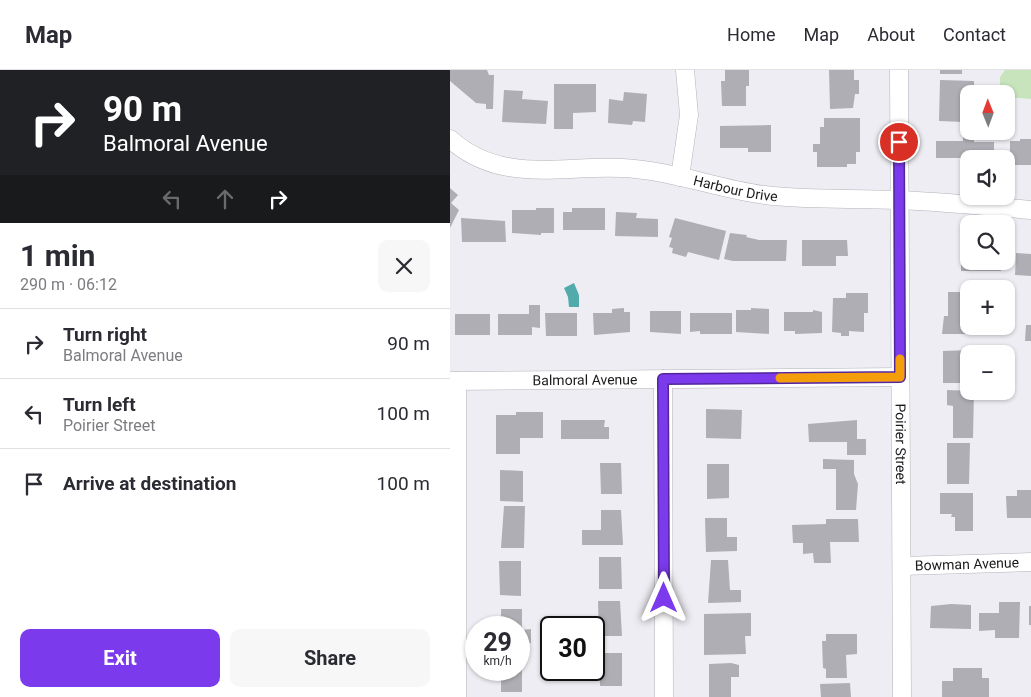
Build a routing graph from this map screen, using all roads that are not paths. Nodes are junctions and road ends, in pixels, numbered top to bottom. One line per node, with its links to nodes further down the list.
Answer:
1 (686, 70): 4 (street)
2 (899, 70): 5 (street, Poirier Street)
3 (450, 139): 4 (street, Harbour Drive)
4 (680, 177): 5 (street, Harbour Drive)
5 (898, 200): 6 (street, Harbour Drive); 7 (street, Poirier Street)
6 (1031, 210)
7 (900, 377): 8 (street, Balmoral Avenue); 11 (street, Poirier Street)
8 (663, 379): 9 (street, Balmoral Avenue); 13 (street)
9 (454, 381): 12 (street)
10 (1031, 562): 11 (street, Bowman Avenue)
11 (902, 566): 14 (street, Poirier Street)
12 (457, 697)
13 (664, 697)
14 (902, 697)

